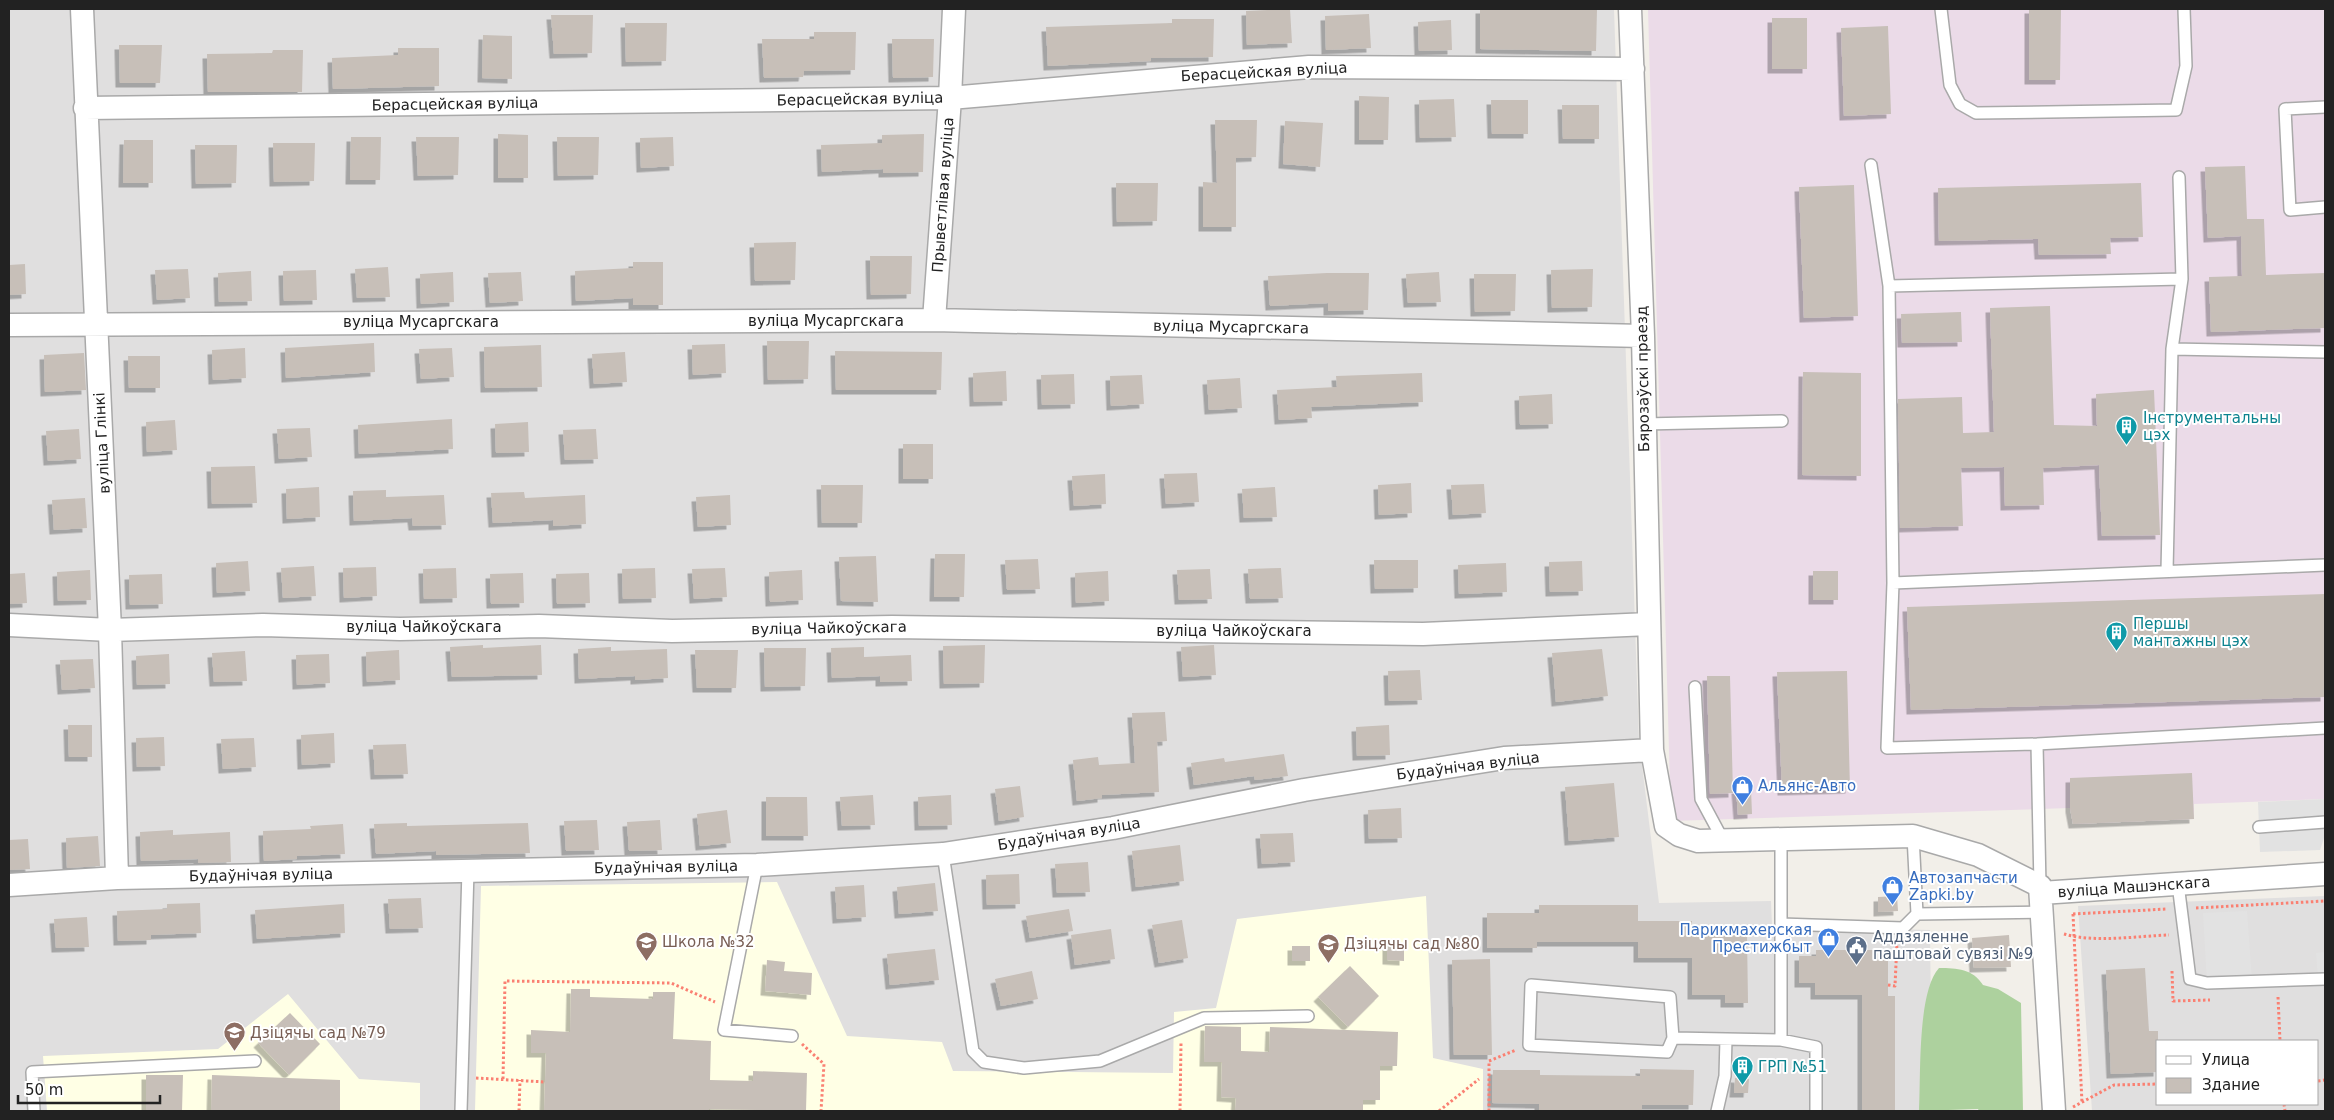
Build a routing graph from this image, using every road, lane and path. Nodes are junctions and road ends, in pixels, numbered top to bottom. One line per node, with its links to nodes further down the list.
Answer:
1 (82, 9): 9 (street, вуліца Глінкі)
2 (954, 9): 7 (street, Прыветлівая вуліца)
3 (1630, 9): 6 (street, Бярозаўскі праезд)
4 (1941, 9): 5 (lane)
5 (2184, 9)
6 (1633, 69): 7 (street, Берасцейская вуліца); 18 (street, Бярозаўскі праезд)
7 (950, 98): 9 (street, Берасцейская вуліца); 15 (street, Прыветлівая вуліца)
8 (2325, 107): 12 (lane)
9 (85, 108): 16 (street, вуліца Глінкі)
10 (1871, 165): 14 (lane)
11 (2179, 177): 13 (lane)
12 (2325, 207)
13 (2182, 279): 14 (lane); 19 (lane)
14 (1889, 286): 25 (lane)
15 (934, 320): 16 (street, вуліца Мусаргскага); 18 (street, вуліца Мусаргскага)
16 (96, 323): 17 (street, вуліца Мусаргскага); 28 (street, вуліца Глінкі)
17 (9, 325)
18 (1643, 336): 22 (street, Бярозаўскі праезд)
19 (2172, 349): 20 (lane); 24 (lane)
20 (2325, 352)
21 (1782, 422): 22 (lane)
22 (1644, 424): 26 (street, Бярозаўскі праезд)
23 (2325, 565): 24 (lane)
24 (2167, 571): 25 (lane)
25 (1893, 582): 31 (lane)
26 (1649, 624): 28 (street, вуліца Чайкоўскага); 32 (street, Бярозаўскі праезд)
27 (9, 625): 28 (street, вуліца Чайкоўскага)
28 (110, 630): 42 (street, вуліца Глінкі)
29 (1695, 688): 37 (lane)
30 (2325, 728): 31 (lane)
31 (2037, 744): 46 (lane)
32 (1652, 750): 37 (street); 38 (street, Будаўнічая вуліца)
33 (2325, 822): 34 (lane)
34 (2259, 827)
35 (1913, 836): 36 (street); 46 (street); 48 (lane)
36 (1781, 839): 37 (street); 50 (lane)
37 (1723, 840)
38 (943, 854): 39 (street, Будаўнічая вуліца); 59 (lane)
39 (757, 866): 40 (street, Будаўнічая вуліца); 57 (lane)
40 (468, 870): 42 (street, Будаўнічая вуліца); 67 (lane)
41 (2325, 874): 43 (street, вуліца Машэнскага)
42 (117, 878): 44 (street, Будаўнічая вуліца)
43 (2178, 884): 46 (street, вуліца Машэнскага); 47 (lane)
44 (9, 885)
45 (2325, 901): 47 (path)
46 (2046, 902): 48 (lane); 49 (path); 53 (path); 74 (street)
47 (2180, 908): 49 (path); 54 (lane)
48 (1917, 914): 50 (lane)
49 (2073, 914): 53 (path)
50 (1781, 924): 63 (lane)
51 (2171, 935): 53 (path)
52 (1897, 937): 55 (path)
53 (2074, 937): 73 (path)
54 (2325, 979)
55 (1888, 985)
56 (2278, 997): 64 (path)
57 (728, 1007): 60 (lane); 68 (path)
58 (1308, 1016): 59 (lane)
59 (1182, 1027): 79 (path)
60 (792, 1036): 78 (path)
61 (1673, 1038): 62 (lane); 65 (lane); 65 (lane)
62 (1726, 1039): 63 (lane); 82 (lane)
63 (1781, 1040): 83 (lane)
64 (2280, 1040)
65 (1529, 1045): 81 (path)
66 (255, 1061): 75 (lane)
67 (463, 1077): 68 (path); 76 (lane)
68 (503, 1079): 70 (path)
69 (1479, 1079): 80 (path)
70 (520, 1080): 71 (path); 77 (path)
71 (545, 1082)
72 (2156, 1084): 73 (path)
73 (2082, 1103): 74 (path)
74 (2062, 1110)
75 (34, 1111)
76 (461, 1111)
77 (519, 1111)
78 (821, 1111)
79 (1180, 1111)
80 (1439, 1111)
81 (1489, 1111)
82 (1717, 1111)
83 (1816, 1111)

